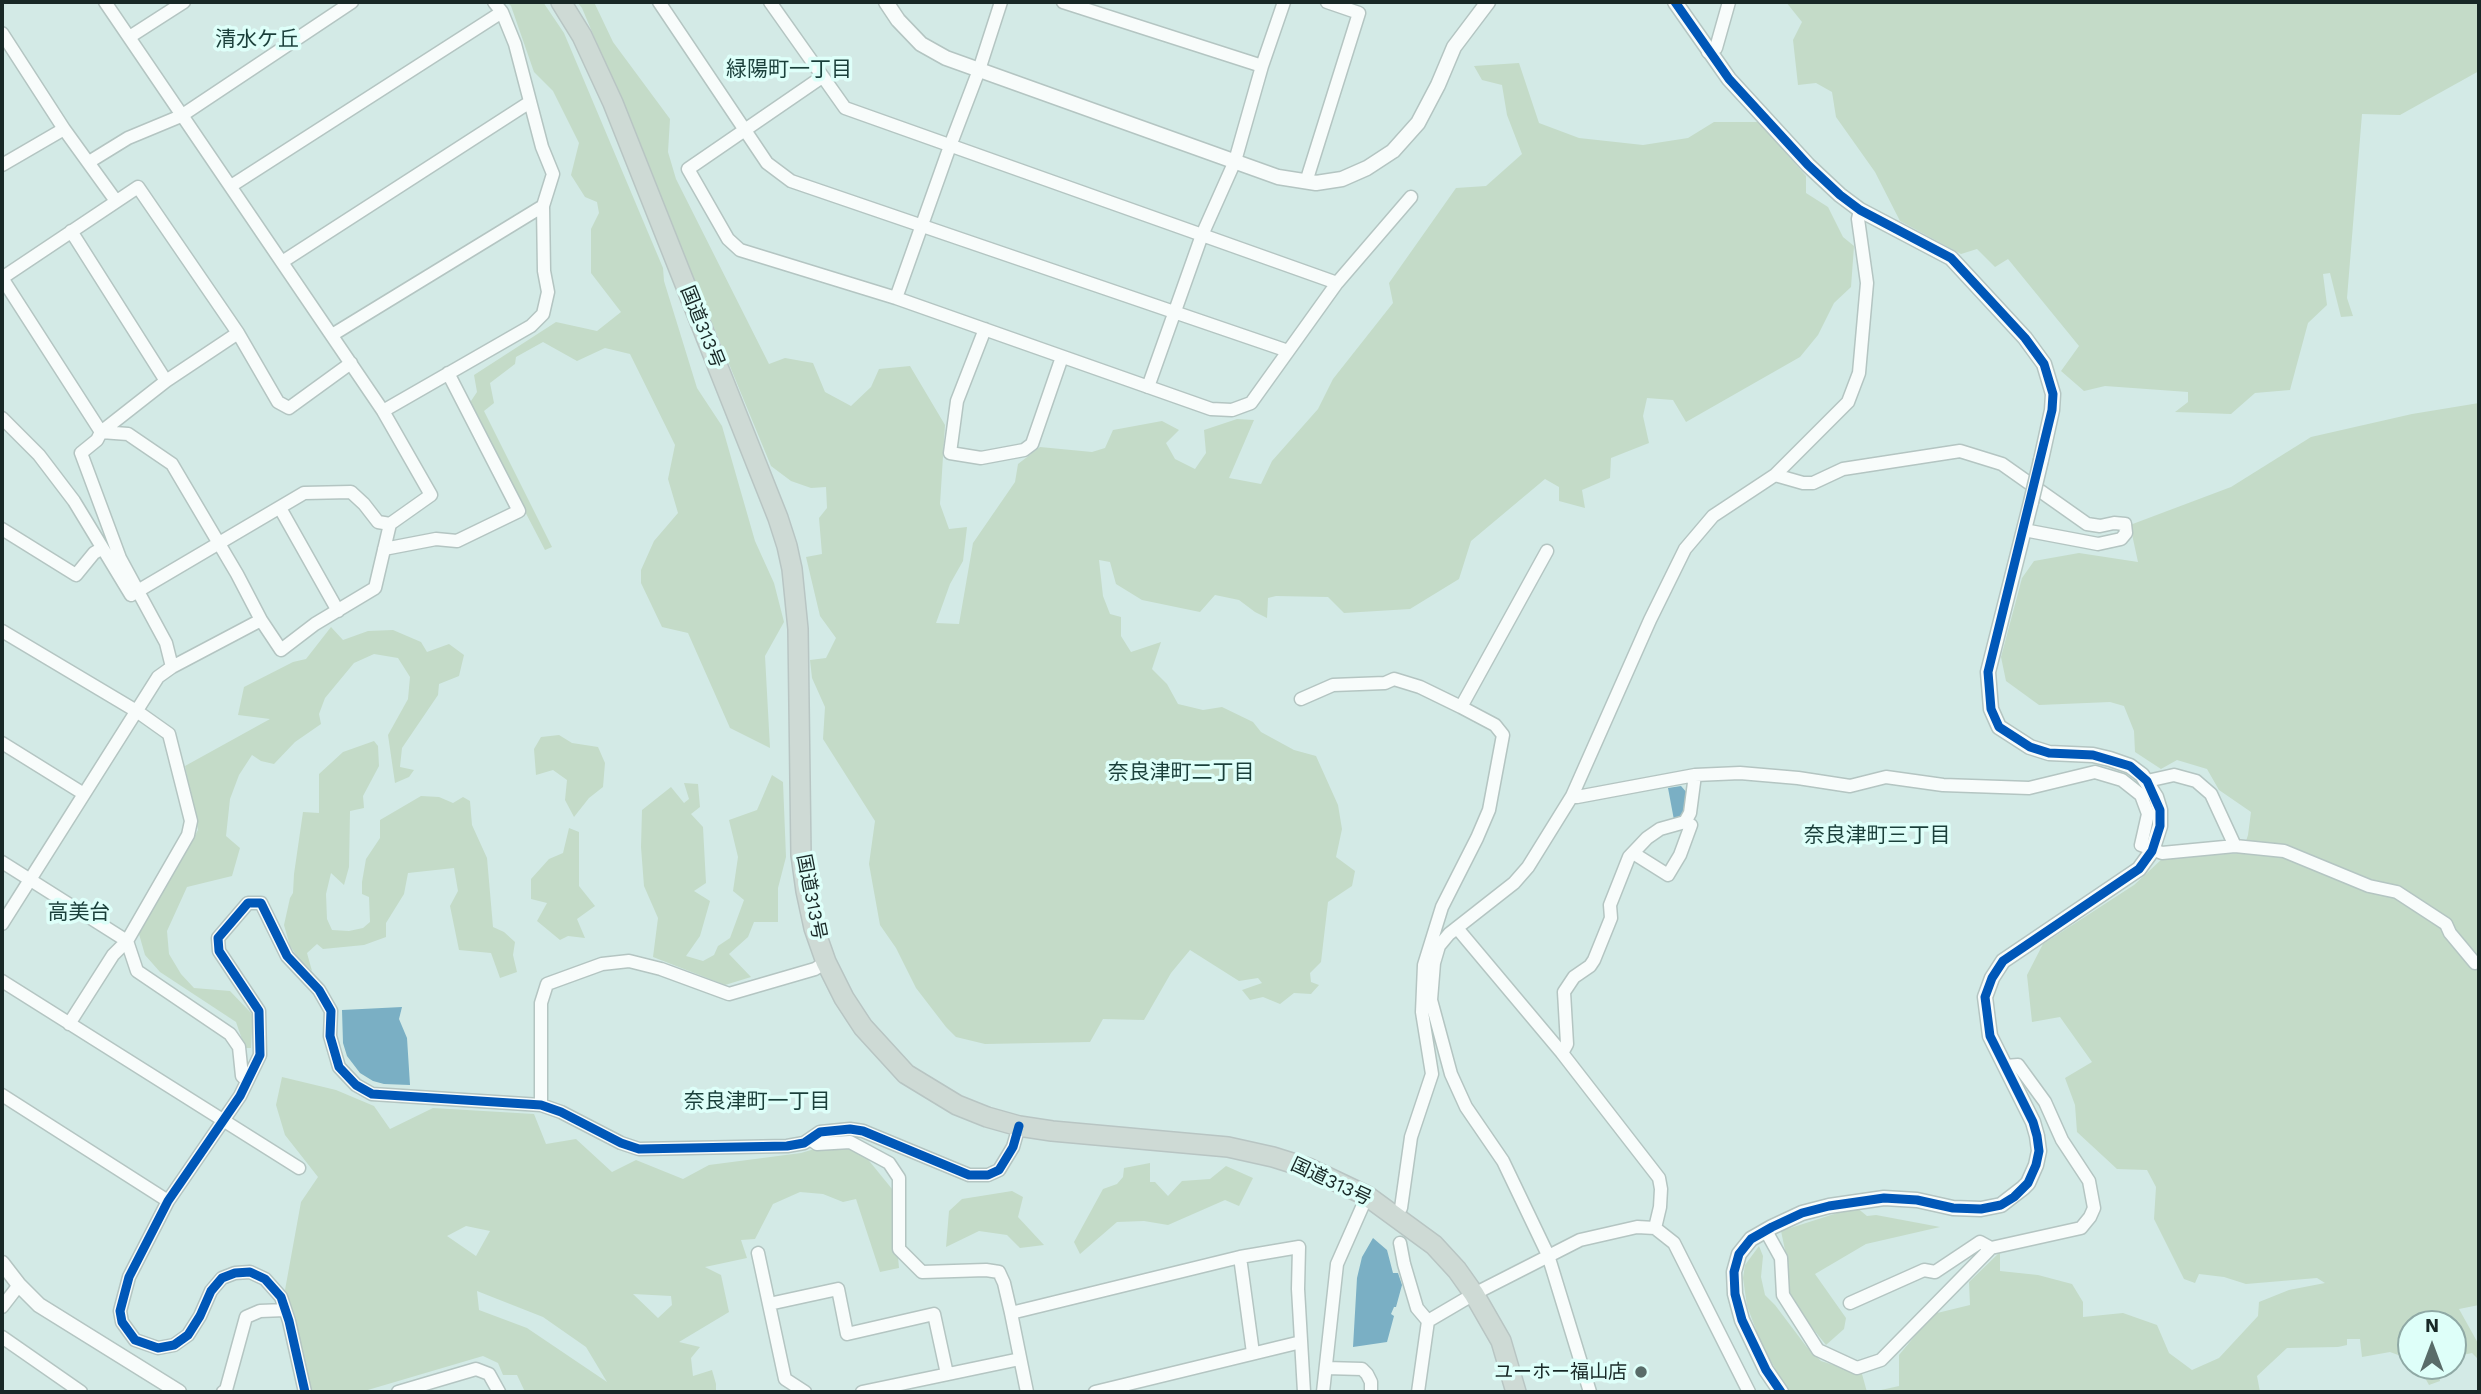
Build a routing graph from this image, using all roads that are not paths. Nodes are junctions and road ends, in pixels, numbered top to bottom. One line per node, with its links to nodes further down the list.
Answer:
1 (106, 2): 17 (street)
2 (184, 2): 17 (street)
3 (352, 2): 23 (street)
4 (561, 2): 87 (highway, 国道313号)
5 (659, 2): 25 (street)
6 (770, 2): 21 (street)
7 (886, 2): 20 (street)
8 (1001, 2): 20 (street)
9 (1063, 2): 19 (street)
10 (1284, 2): 19 (street)
11 (1327, 2): 30 (street)
12 (1488, 2): 30 (street)
13 (1675, 2): 18 (street)
14 (1729, 2): 18 (street)
15 (498, 7): 22 (street); 31 (street)
16 (2, 33): 24 (street)
17 (131, 36): 23 (street)
18 (1709, 52): 35 (street)
19 (1262, 66): 27 (street)
20 (979, 70): 26 (street); 27 (street)
21 (822, 77): 25 (street); 26 (street)
22 (530, 102): 34 (street); 39 (street)
23 (181, 116): 28 (street); 31 (street)
24 (64, 129): 28 (street); 29 (street)
25 (744, 130): 36 (street); 42 (street)
26 (950, 146): 36 (street); 38 (street)
27 (1235, 161): 30 (street); 38 (street)
28 (89, 162): 33 (street)
29 (2, 165)
30 (1306, 182)
31 (231, 186): 39 (street)
32 (1410, 197): 41 (street)
33 (116, 201): 37 (street); 45 (street)
34 (543, 206): 46 (street); 50 (street)
35 (1860, 210): 56 (street); 60 (street, bridge)
36 (921, 226): 42 (street); 43 (street)
37 (71, 231): 40 (street); 51 (street)
38 (1202, 235): 41 (street); 43 (street)
39 (282, 262): 46 (street)
40 (2, 278): 55 (street)
41 (1337, 283): 47 (street)
42 (896, 298): 44 (street)
43 (1175, 313): 47 (street); 52 (street)
44 (985, 329): 48 (street); 48 (street)
45 (238, 333): 49 (street); 51 (street)
46 (332, 335): 49 (street)
47 (1288, 351): 52 (street)
48 (1062, 357): 52 (street)
49 (351, 363): 53 (street)
50 (448, 373): 53 (street); 63 (street)
51 (166, 381): 55 (street)
52 (1149, 387)
53 (383, 411): 58 (street)
54 (2, 418): 62 (street)
55 (101, 432): 61 (street); 65 (street)
56 (1775, 475): 60 (street); 77 (street)
57 (280, 508): 58 (street); 61 (street); 66 (street)
58 (390, 524): 63 (street)
59 (2, 529): 62 (street)
60 (2024, 530): 75 (street)
61 (219, 544): 65 (street); 67 (street)
62 (101, 549): 65 (street)
63 (384, 549): 66 (street)
64 (1547, 551): 71 (street)
65 (138, 592): 69 (street)
66 (338, 611): 67 (street)
67 (261, 620): 69 (street)
68 (2, 631): 72 (street)
69 (172, 667): 72 (street)
70 (1301, 699): 71 (street)
71 (1461, 707): 102 (street)
72 (138, 712): 76 (street); 86 (street)
73 (2, 743): 76 (street)
74 (1695, 775): 77 (street); 78 (street); 80 (street)
75 (2147, 781): 79 (street); 80 (street)
76 (84, 794): 83 (street)
77 (1572, 796): 85 (street)
78 (1685, 822): 81 (street); 81 (street)
79 (2235, 846): 80 (street); 88 (street)
80 (2152, 851): 92 (street)
81 (1633, 853): 91 (street)
82 (2, 862): 83 (street)
83 (30, 880): 84 (street); 86 (street)
84 (2, 924)
85 (1457, 928): 91 (street); 108 (street)
86 (127, 942): 90 (street); 93 (street)
87 (826, 962): 95 (street); 97 (highway, 国道313号)
88 (2479, 962)
89 (2, 981): 90 (street)
90 (69, 1024): 96 (street)
91 (1562, 1053): 103 (street)
92 (2005, 1066): 104 (street); 106 (street)
93 (247, 1081): 95 (street); 96 (street)
94 (2, 1096): 101 (street)
95 (541, 1105): 98 (street)
96 (223, 1121): 99 (street); 101 (street)
97 (1019, 1126): 98 (street); 100 (highway, 国道313号)
98 (810, 1139): 117 (street)
99 (299, 1168)
100 (1367, 1196): 112 (highway, 国道313号); 123 (street)
101 (168, 1201): 116 (street)
102 (1401, 1208)
103 (1655, 1228): 108 (street); 141 (street)
104 (1766, 1231): 106 (street); 142 (street)
105 (1401, 1243): 118 (street)
106 (1992, 1248): 113 (street)
107 (758, 1253): 114 (street)
108 (1548, 1255): 112 (street); 140 (street)
109 (1240, 1257): 117 (street); 120 (street); 121 (street)
110 (2, 1263): 111 (street)
111 (19, 1285): 115 (street); 126 (street)
112 (1474, 1294): 118 (street); 139 (highway, 国道313号)
113 (1850, 1303)
114 (769, 1304): 124 (street); 131 (street)
115 (2, 1307)
116 (285, 1310): 127 (street); 128 (street)
117 (1011, 1313): 122 (street)
118 (1428, 1321): 138 (street)
119 (2, 1338): 125 (street)
120 (1301, 1342): 121 (street); 135 (street)
121 (1252, 1353): 134 (street)
122 (1020, 1359): 124 (street); 133 (street)
123 (1326, 1368): 136 (street); 137 (street)
124 (947, 1374): 132 (street)
125 (81, 1392)
126 (179, 1392)
127 (223, 1392)
128 (305, 1392)
129 (398, 1392): 130 (street)
130 (499, 1392)
131 (806, 1392)
132 (862, 1392)
133 (1027, 1392)
134 (1096, 1392)
135 (1304, 1392)
136 (1323, 1392)
137 (1371, 1392)
138 (1418, 1392)
139 (1516, 1392)
140 (1590, 1392)
141 (1749, 1392)
142 (1781, 1392)

